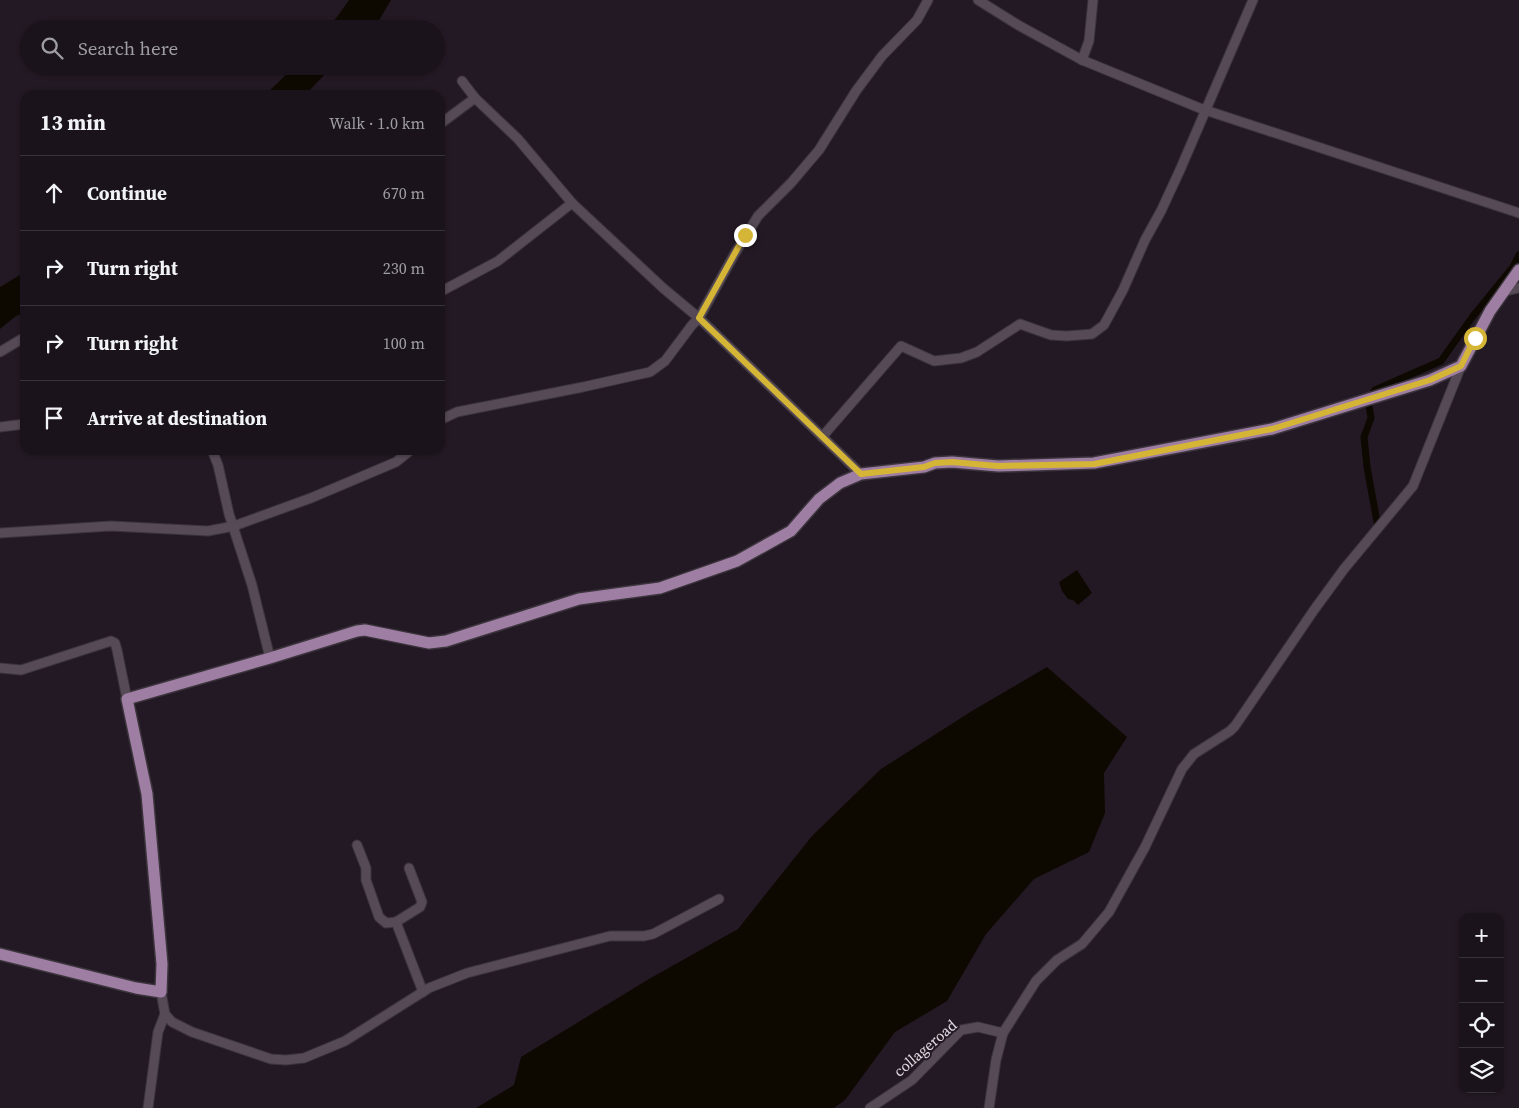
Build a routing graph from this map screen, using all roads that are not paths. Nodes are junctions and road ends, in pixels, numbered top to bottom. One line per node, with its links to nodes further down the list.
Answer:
1 (928, 0): 16 (street)
2 (978, 0): 5 (street)
3 (1093, 0): 5 (street)
4 (1253, 0): 8 (street)
5 (1082, 60): 8 (street)
6 (462, 81): 7 (street)
7 (474, 98): 9 (street); 10 (street)
8 (1206, 110): 11 (street); 23 (street)
9 (445, 120)
10 (572, 203): 14 (street); 16 (street)
11 (1519, 213)
12 (1519, 270): 15 (main road)
13 (1519, 288): 15 (street)
14 (445, 289)
15 (1505, 291): 19 (main road)
16 (699, 318): 20 (street); 23 (street)
17 (20, 340): 18 (street)
18 (0, 352)
19 (1461, 366): 26 (main road); 40 (street)
20 (445, 418)
21 (20, 425): 22 (street)
22 (0, 427)
23 (822, 437): 26 (street)
24 (213, 455): 27 (street)
25 (405, 455): 27 (street)
26 (861, 474): 29 (main road)
27 (234, 526): 28 (street); 29 (street)
28 (0, 533)
29 (270, 658): 31 (main road)
30 (0, 668): 31 (street)
31 (127, 699): 37 (main road)
32 (357, 845): 35 (street)
33 (409, 868): 35 (street)
34 (719, 899): 38 (street)
35 (396, 922): 38 (street)
36 (0, 954): 37 (main road)
37 (161, 992): 39 (street)
38 (423, 992): 39 (street)
39 (165, 1014): 41 (street)
40 (1003, 1033): 42 (street, collageroad); 43 (street)
41 (148, 1108)
42 (870, 1108)
43 (988, 1108)

